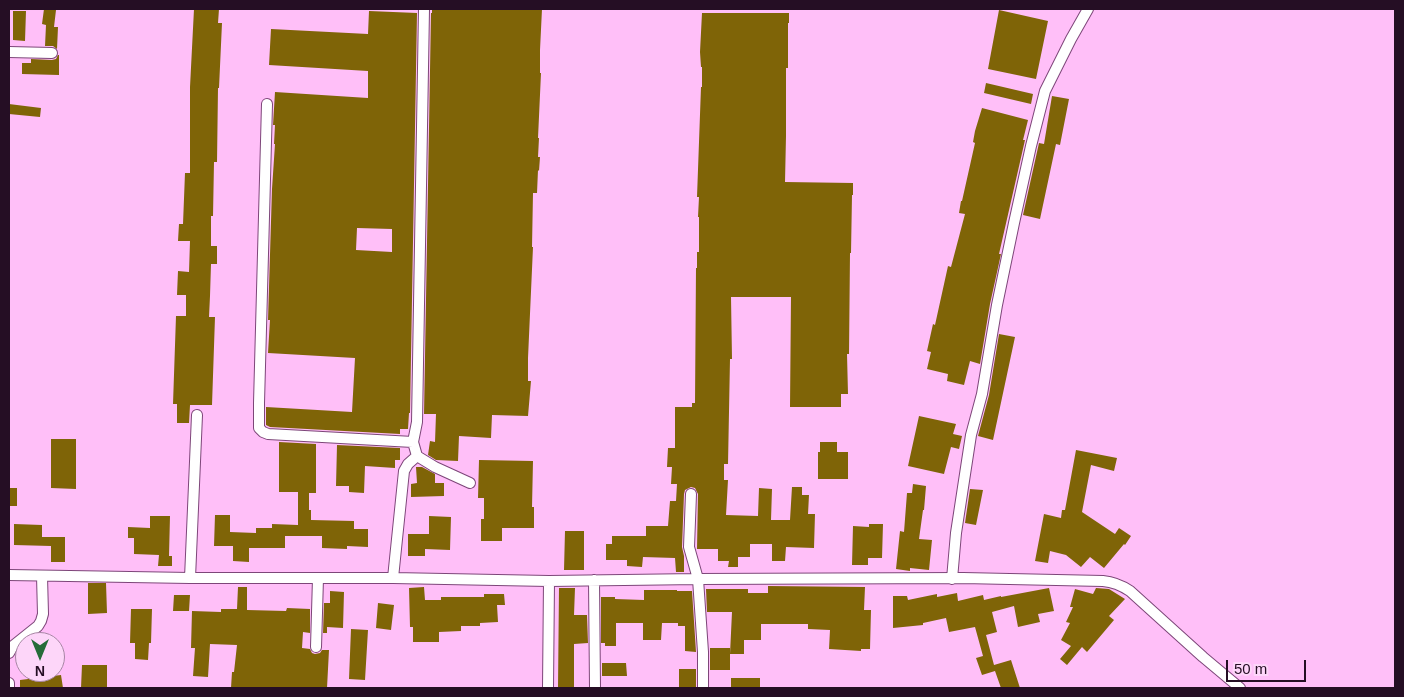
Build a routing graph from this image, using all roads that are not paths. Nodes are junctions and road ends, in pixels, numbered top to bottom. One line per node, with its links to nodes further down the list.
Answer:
1 (424, 9): 7 (street)
2 (1088, 9): 17 (street)
3 (9, 52): 4 (street)
4 (52, 53)
5 (267, 104): 7 (street)
6 (197, 415): 13 (street)
7 (413, 442): 8 (street)
8 (417, 456): 9 (street); 15 (street)
9 (470, 482)
10 (691, 494): 16 (street)
11 (9, 575): 12 (street)
12 (42, 576): 13 (street); 21 (street)
13 (190, 578): 14 (street)
14 (318, 578): 15 (street); 20 (street)
15 (393, 578): 19 (street)
16 (698, 578): 17 (street); 18 (street); 26 (street)
17 (952, 578): 27 (street)
18 (594, 580): 19 (street); 25 (street)
19 (549, 581): 24 (street)
20 (316, 647)
21 (9, 653)
22 (9, 683): 23 (street)
23 (9, 688)
24 (548, 688)
25 (595, 688)
26 (702, 688)
27 (1240, 688)

